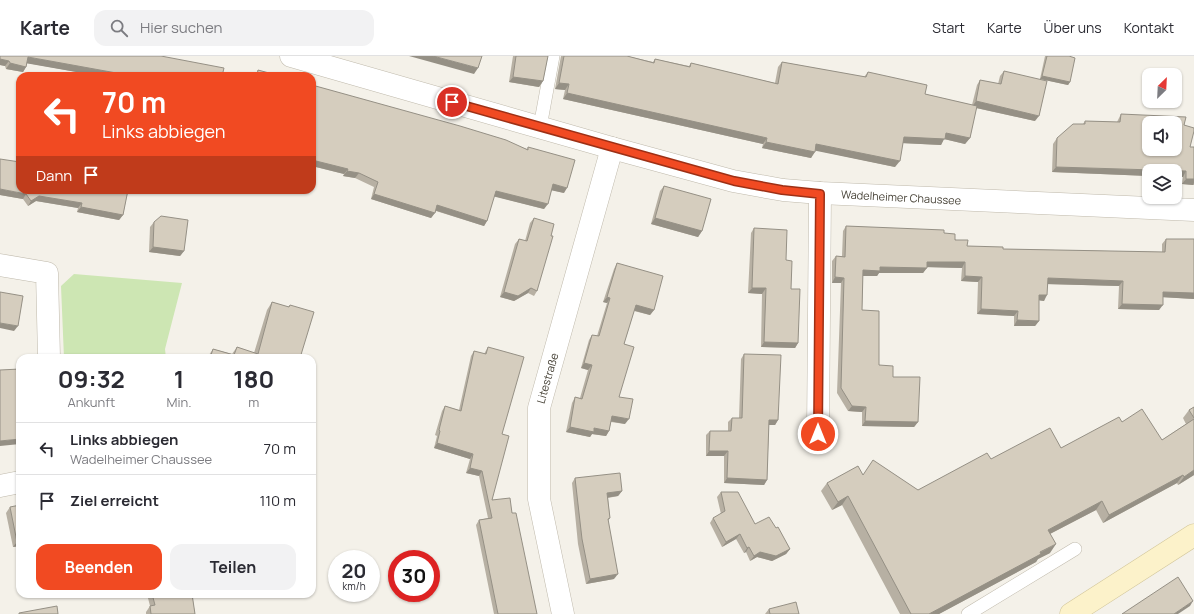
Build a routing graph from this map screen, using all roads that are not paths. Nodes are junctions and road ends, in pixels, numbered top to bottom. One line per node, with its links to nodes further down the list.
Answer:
1 (291, 56): 3 (street, Wadelheimer Chaussee)
2 (553, 56): 3 (lane)
3 (540, 127): 4 (street, Wadelheimer Chaussee)
4 (612, 148): 5 (street, Wadelheimer Chaussee); 14 (street, Litestraße)
5 (820, 194): 6 (street, Wadelheimer Chaussee); 9 (street)
6 (1194, 210)
7 (0, 265): 8 (street)
8 (49, 354)
9 (818, 434)
10 (16, 483): 11 (street)
11 (0, 486)
12 (1194, 535): 16 (street)
13 (1075, 549): 15 (lane)
14 (563, 614)
15 (968, 614)
16 (1071, 614)

